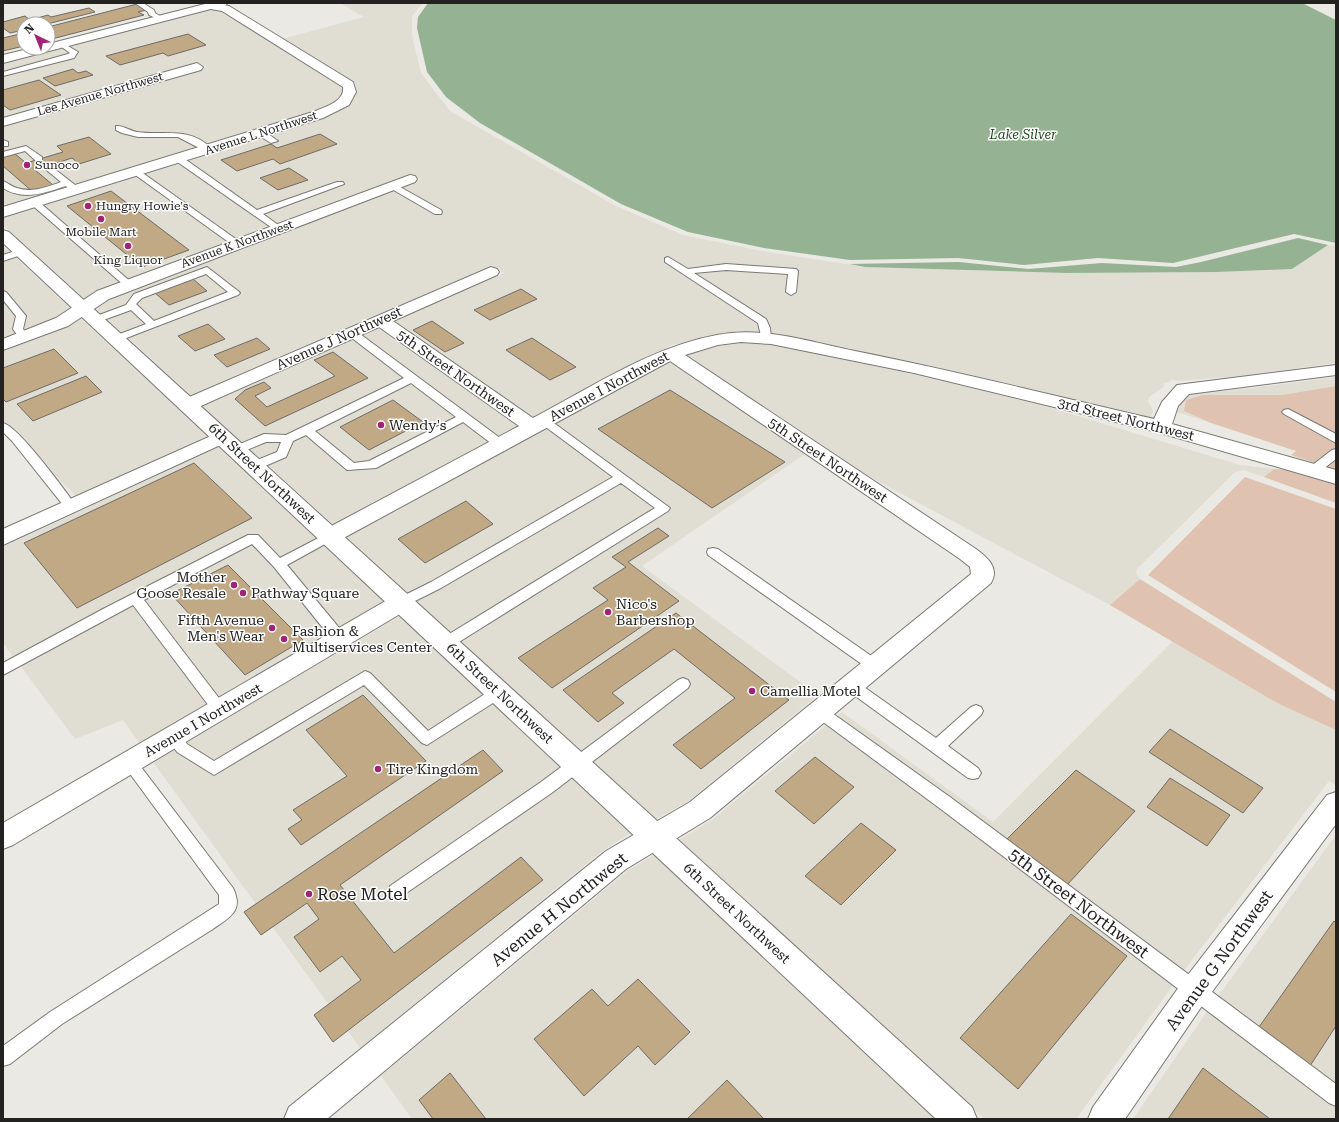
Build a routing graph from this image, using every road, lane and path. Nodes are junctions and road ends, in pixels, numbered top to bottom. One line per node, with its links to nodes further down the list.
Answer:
1 (138, 3): 3 (lane)
2 (210, 4): 3 (main road); 12 (main road, Avenue L Northwest)
3 (160, 18): 4 (main road)
4 (61, 44): 5 (main road); 9 (lane)
5 (56, 45)
6 (16, 56): 7 (main road)
7 (3, 59)
8 (197, 66): 10 (main road, Lee Avenue Northwest)
9 (3, 74)
10 (3, 122)
11 (119, 128): 14 (lane)
12 (261, 133): 13 (lane); 14 (main road, Avenue L Northwest)
13 (274, 141)
14 (208, 149): 17 (main road, Avenue L Northwest)
15 (3, 155): 16 (lane)
16 (39, 159)
17 (179, 159): 19 (main road, Avenue L Northwest); 28 (lane)
18 (47, 166): 24 (lane)
19 (137, 172): 24 (main road, Avenue L Northwest); 31 (lane)
20 (410, 179): 23 (main road, Avenue K Northwest)
21 (3, 184): 24 (lane)
22 (340, 184): 28 (lane)
23 (393, 186): 27 (lane); 29 (main road, Avenue K Northwest)
24 (72, 187): 25 (main road, Avenue L Northwest)
25 (35, 203): 26 (main road, Avenue L Northwest); 38 (lane)
26 (3, 212)
27 (438, 212)
28 (257, 213): 29 (lane)
29 (278, 228): 31 (main road, Avenue K Northwest)
30 (3, 235): 32 (main road, 6th Street Northwest)
31 (237, 244): 35 (main road, Avenue K Northwest)
32 (21, 252): 33 (lane); 42 (main road, 6th Street Northwest)
33 (3, 258)
34 (668, 260): 37 (lane)
35 (188, 270): 38 (main road, Avenue K Northwest); 41 (lane); 45 (lane)
36 (491, 272): 44 (main road, Avenue J Northwest)
37 (686, 272): 39 (lane); 48 (lane)
38 (129, 285): 42 (main road, Avenue K Northwest)
39 (791, 292)
40 (3, 294): 47 (lane)
41 (132, 306): 43 (lane); 45 (lane)
42 (81, 308): 43 (main road, 6th Street Northwest); 47 (main road, Avenue K Northwest)
43 (95, 320): 49 (main road, 6th Street Northwest)
44 (380, 320): 46 (main road, Avenue J Northwest); 58 (main road, 5th Street Northwest)
45 (153, 325): 49 (lane)
46 (352, 333): 54 (lane); 55 (main road, Avenue J Northwest)
47 (24, 336): 50 (main road, Avenue K Northwest)
48 (766, 338): 51 (main road, Avenue I Northwest); 52 (main road, Avenue I Northwest)
49 (116, 340): 55 (main road, 6th Street Northwest)
50 (3, 345)
51 (671, 353): 58 (main road, Avenue I Northwest); 76 (main road, 5th Street Northwest)
52 (914, 368): 60 (main road, 3rd Street Northwest)
53 (1336, 370): 60 (main road)
54 (412, 378): 57 (lane); 61 (lane)
55 (188, 405): 64 (main road, 6th Street Northwest)
56 (1288, 412): 63 (lane)
57 (464, 417): 61 (lane); 65 (lane)
58 (538, 423): 65 (main road, Avenue I Northwest); 69 (lane)
59 (3, 426): 71 (lane)
60 (1162, 427): 68 (main road, 3rd Street Northwest)
61 (307, 430): 62 (lane)
62 (288, 439): 64 (lane); 67 (lane)
63 (1336, 439)
64 (230, 444): 67 (main road, 6th Street Northwest); 71 (main road)
65 (500, 444): 72 (main road, Avenue I Northwest)
66 (1336, 453): 68 (lane)
67 (254, 466): 72 (main road, 6th Street Northwest)
68 (1314, 470): 70 (main road, 3rd Street Northwest)
69 (622, 477): 78 (lane); 80 (lane)
70 (1336, 477)
71 (71, 507): 73 (main road)
72 (330, 536): 75 (lane); 78 (main road, 6th Street Northwest)
73 (3, 538)
74 (713, 552): 81 (lane)
75 (279, 564): 77 (lane); 79 (lane)
76 (982, 569): 81 (main road, Avenue H Northwest)
77 (135, 598): 82 (lane); 86 (lane)
78 (402, 602): 79 (main road, Avenue I Northwest); 80 (main road, 6th Street Northwest)
79 (340, 639): 86 (main road, Avenue I Northwest)
80 (446, 643): 85 (main road, 6th Street Northwest)
81 (875, 666): 84 (main road, Avenue H Northwest)
82 (3, 670)
83 (683, 684): 92 (lane)
84 (852, 686): 88 (main road, Avenue H Northwest); 90 (lane)
85 (499, 692): 89 (lane); 92 (main road, 6th Street Northwest)
86 (220, 710): 89 (main road, Avenue I Northwest)
87 (976, 711): 90 (lane)
88 (820, 712): 96 (main road, Avenue H Northwest); 98 (lane, 5th Street Northwest)
89 (174, 737): 91 (main road, Avenue I Northwest)
90 (937, 747): 93 (lane)
91 (130, 763): 95 (main road, Avenue I Northwest); 99 (lane)
92 (576, 764): 96 (main road, 6th Street Northwest); 97 (lane)
93 (973, 773)
94 (1336, 802): 98 (main road, Avenue G Northwest)
95 (3, 837)
96 (655, 837): 101 (main road, Avenue H Northwest); 102 (main road, 6th Street Northwest)
97 (396, 891)
98 (1196, 990): 100 (lane, 5th Street Northwest); 103 (main road, Avenue G Northwest)
99 (3, 1057)
100 (1336, 1096)
101 (302, 1118)
102 (960, 1119)
103 (1105, 1119)

